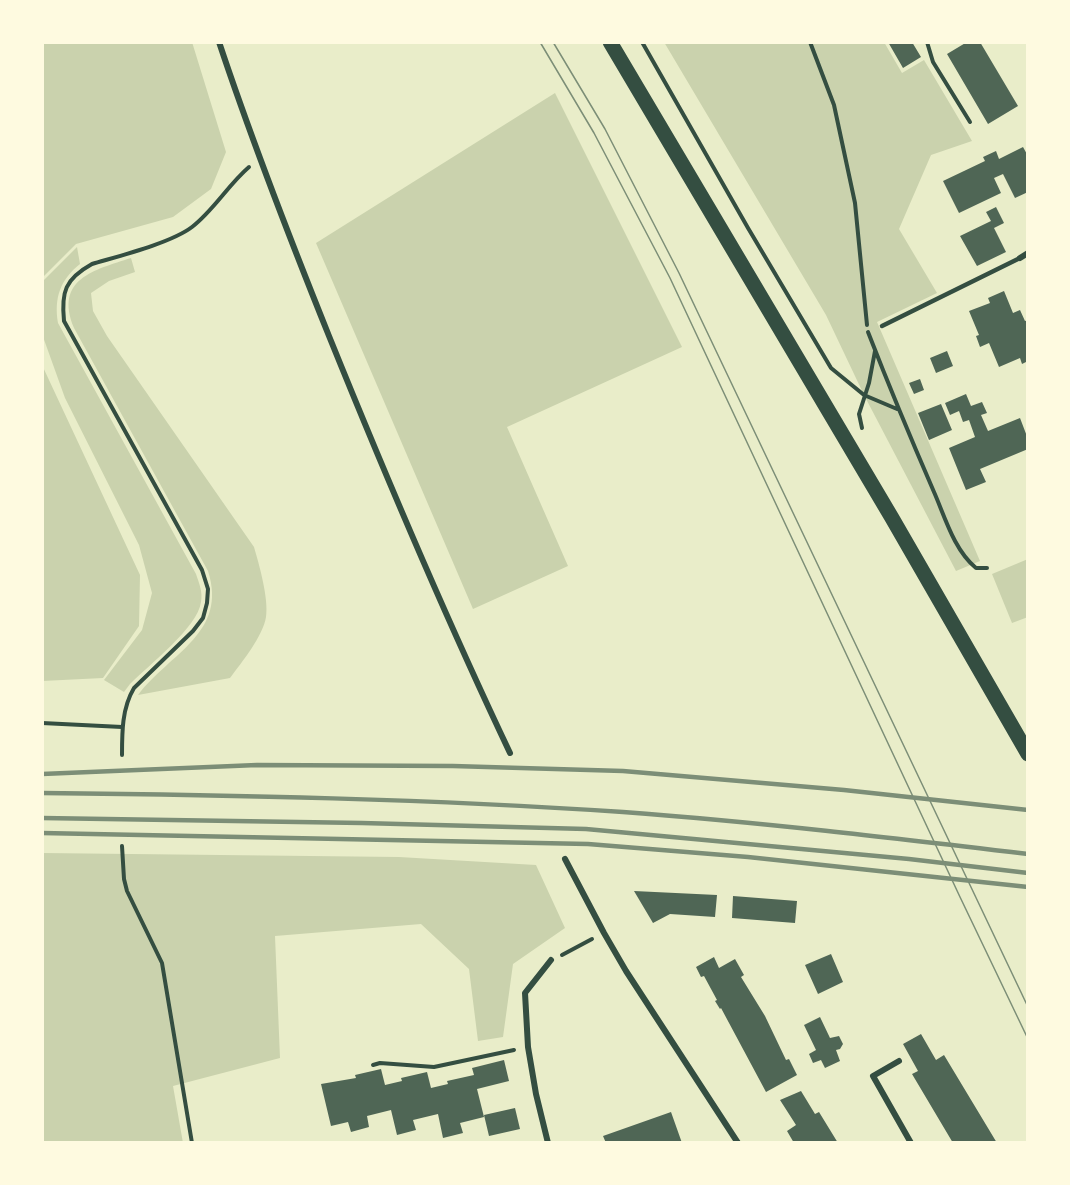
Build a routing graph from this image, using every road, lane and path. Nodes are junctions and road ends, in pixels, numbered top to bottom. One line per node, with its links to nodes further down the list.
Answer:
1 (219, 42): 7 (street)
2 (610, 42): 18 (main road)
3 (642, 42): 12 (path)
4 (810, 42): 11 (path)
5 (927, 42): 6 (path)
6 (970, 122)
7 (259, 159): 16 (path); 17 (street)
8 (1028, 253): 9 (street)
9 (1020, 258): 10 (lane)
10 (882, 326)
11 (875, 350): 12 (path); 13 (path)
12 (864, 395): 13 (path)
13 (898, 410): 14 (path)
14 (987, 568)
15 (42, 723): 16 (path)
16 (122, 727): 19 (path)
17 (510, 753)
18 (1028, 754)
19 (122, 755)
20 (122, 846): 27 (path)
21 (565, 860): 22 (street)
22 (603, 933): 23 (path); 29 (street)
23 (551, 960): 24 (street)
24 (528, 1047): 26 (path); 28 (street)
25 (899, 1061): 30 (street)
26 (373, 1065)
27 (192, 1143)
28 (548, 1143)
29 (738, 1143)
30 (911, 1143)

